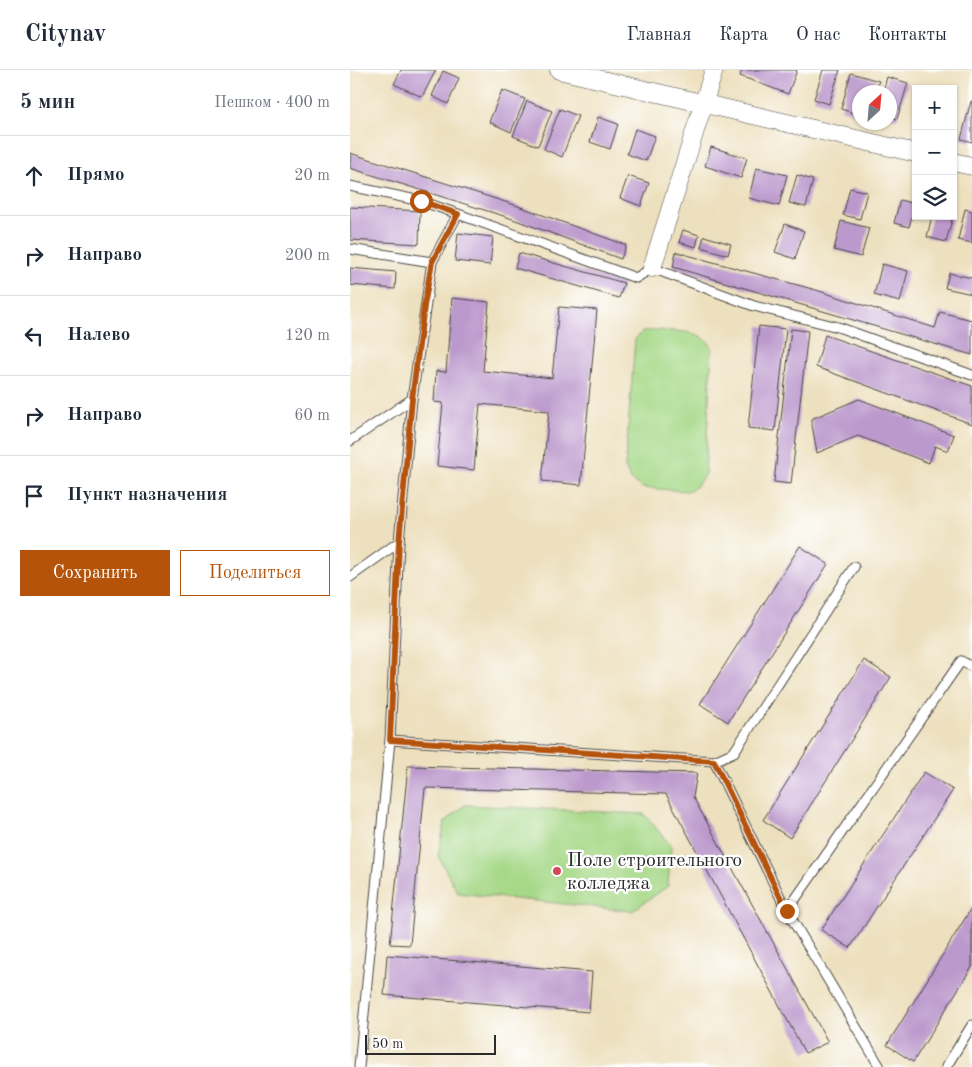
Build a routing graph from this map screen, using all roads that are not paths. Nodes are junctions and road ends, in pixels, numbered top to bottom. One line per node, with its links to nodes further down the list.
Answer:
1 (559, 70): 3 (street)
2 (714, 70): 3 (street)
3 (702, 103): 4 (street); 11 (street)
4 (912, 152)
5 (957, 163): 6 (street)
6 (972, 166)
7 (350, 186): 8 (lane)
8 (458, 214): 10 (lane); 11 (lane)
9 (350, 249): 10 (lane)
10 (432, 262): 13 (lane)
11 (652, 268): 12 (lane)
12 (972, 376)
13 (412, 399): 14 (lane); 15 (lane)
14 (350, 441)
15 (399, 542): 17 (lane); 19 (lane)
16 (854, 567): 20 (lane)
17 (350, 577)
18 (972, 668): 21 (lane)
19 (390, 740): 20 (lane); 23 (lane)
20 (714, 761): 21 (lane)
21 (787, 911): 24 (lane)
22 (972, 1025): 25 (lane)
23 (359, 1067)
24 (880, 1067)
25 (946, 1067)

